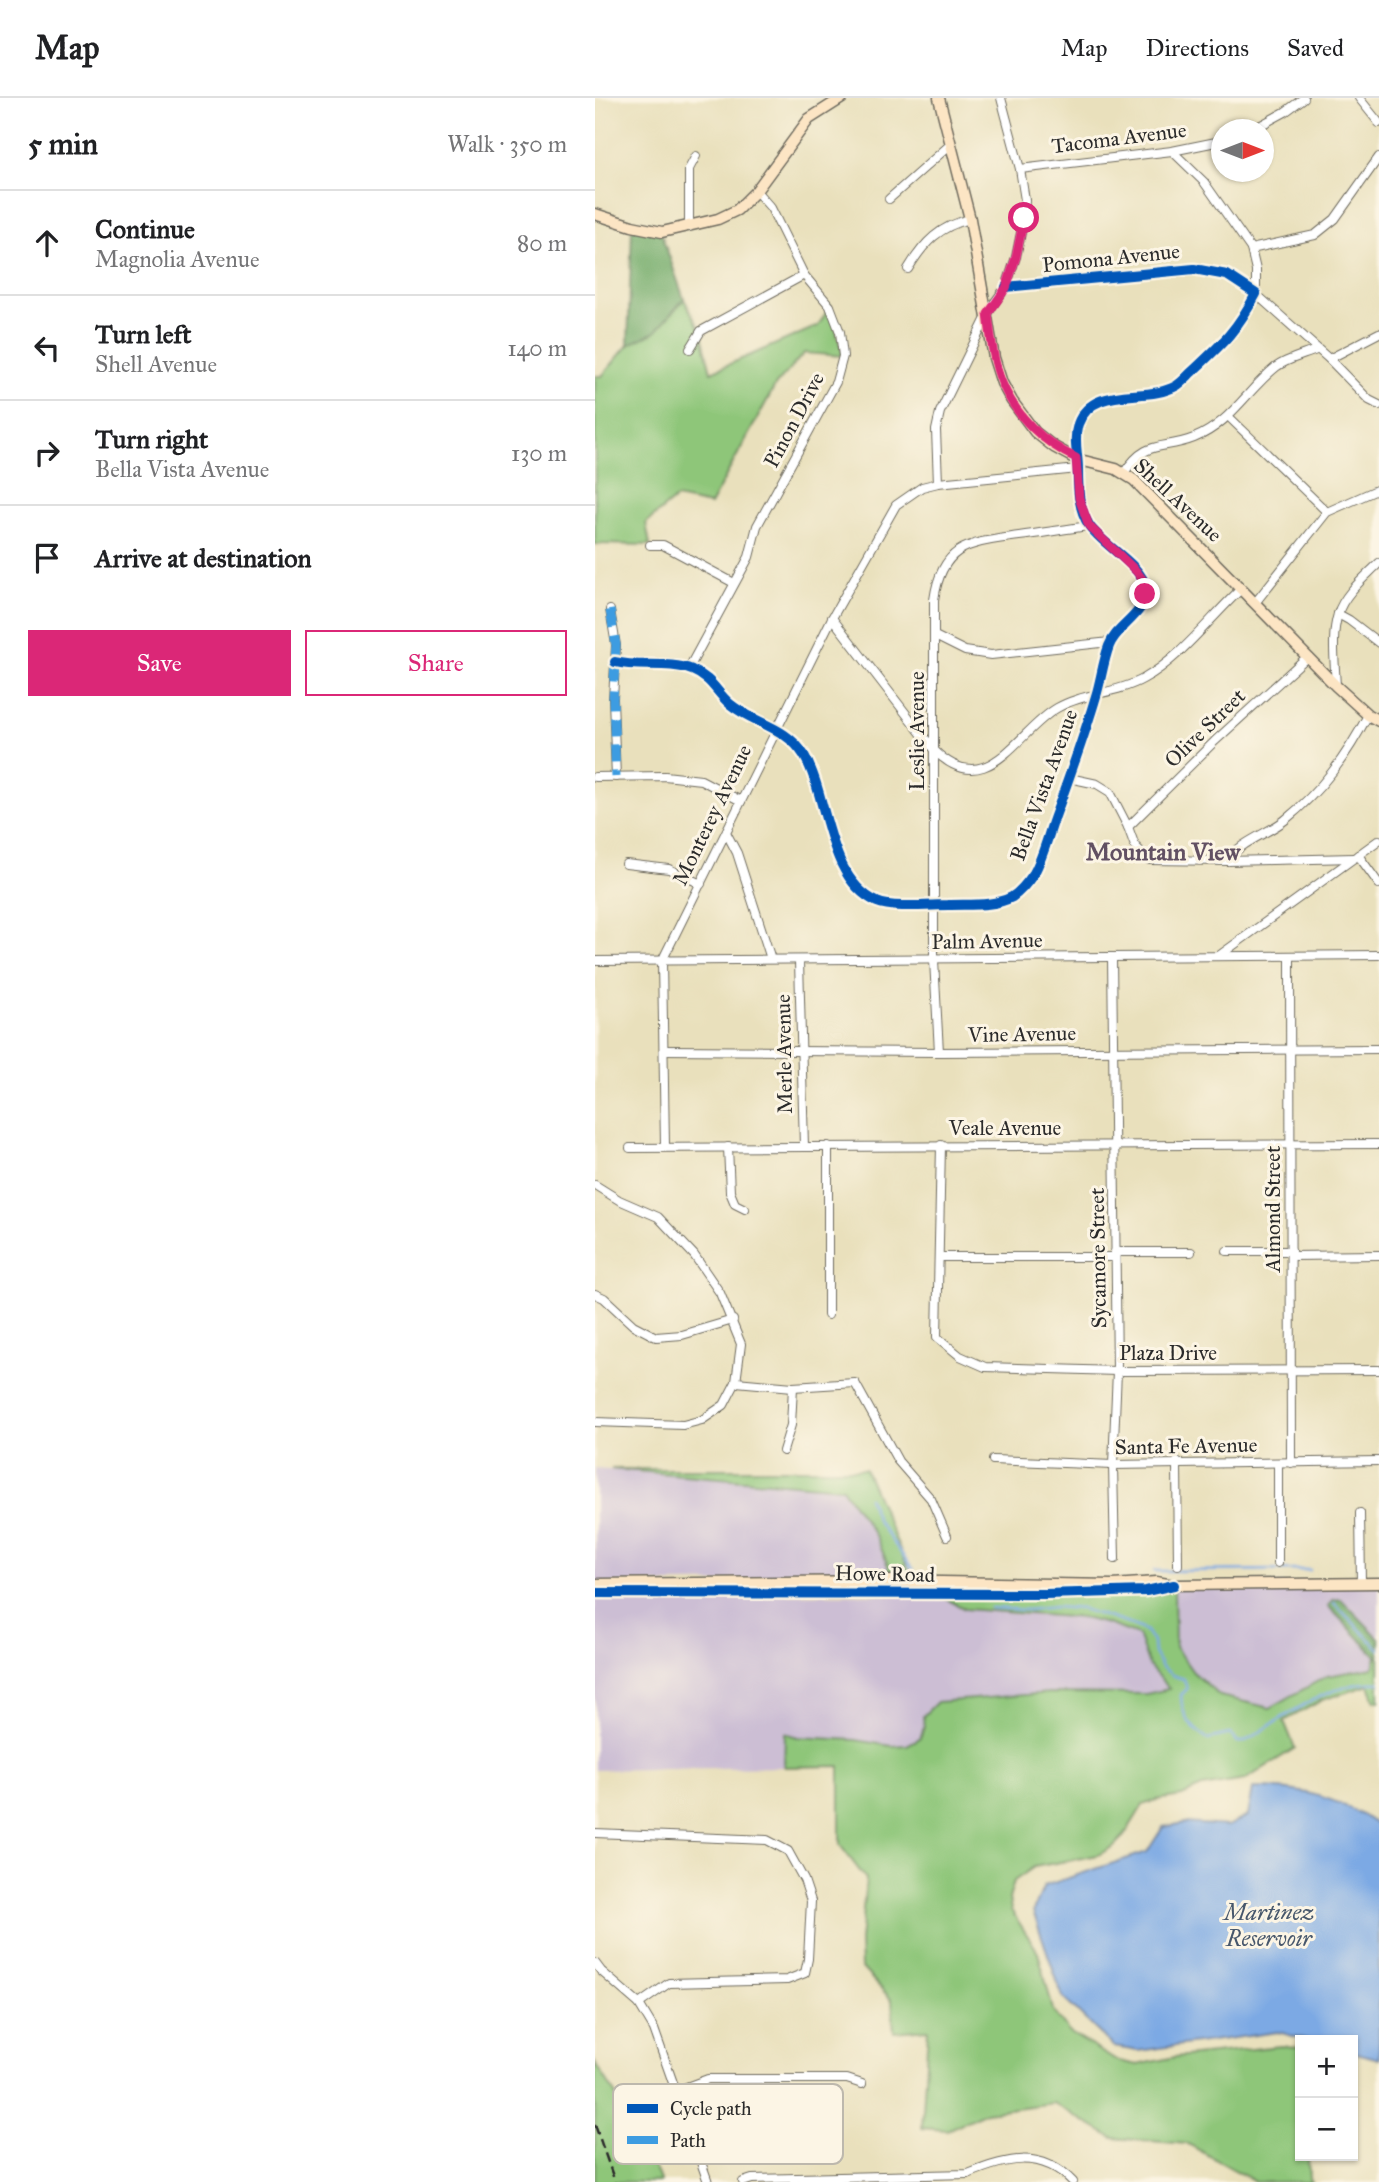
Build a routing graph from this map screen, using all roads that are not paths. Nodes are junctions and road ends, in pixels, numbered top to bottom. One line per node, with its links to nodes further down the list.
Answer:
1 (842, 98): 14 (street)
2 (939, 98): 9 (street, Shell Avenue)
3 (1001, 98): 13 (street)
4 (1304, 98): 6 (street)
5 (1359, 98): 7 (street)
6 (1272, 119)
7 (1379, 123)
8 (1211, 143): 10 (street, Tacoma Avenue)
9 (951, 144): 15 (street); 17 (street, Shell Avenue)
10 (1172, 151): 13 (street, Tacoma Avenue); 19 (street)
11 (696, 156): 18 (street)
12 (1379, 157): 19 (street)
13 (1020, 169): 22 (street)
14 (756, 191): 18 (street); 21 (street, Pinon Drive)
15 (889, 200)
16 (595, 214): 18 (street)
17 (970, 219): 20 (street); 24 (street, Shell Avenue)
18 (689, 227)
19 (1251, 248): 23 (street)
20 (908, 269)
21 (804, 275): 26 (street); 39 (street, Pinon Drive)
22 (1006, 288): 23 (street, Pomona Avenue); 24 (street)
23 (1256, 294): 27 (street, Pomona Avenue); 31 (street)
24 (988, 314): 31 (street, Shell Avenue); 33 (street)
25 (1379, 333): 28 (street)
26 (690, 349)
27 (1316, 350): 28 (street, Pomona Avenue); 30 (street)
28 (1329, 359): 29 (street, Pomona Avenue)
29 (1379, 405)
30 (1229, 417): 32 (street); 35 (street)
31 (1077, 464): 32 (street, Shell Avenue); 33 (street, Monterey Avenue); 36 (street)
32 (1124, 473): 40 (street, Shell Avenue)
33 (938, 484): 44 (street, Monterey Avenue)
34 (1379, 489): 35 (street)
35 (1327, 512): 41 (street)
36 (1089, 526): 45 (street, Leslie Avenue); 46 (street)
37 (650, 545): 39 (street)
38 (1379, 563): 43 (street)
39 (734, 583): 50 (street, Pinon Drive)
40 (1241, 589): 41 (street, Shell Avenue); 52 (street)
41 (1255, 603): 48 (street, Shell Avenue)
42 (610, 610): 49 (street)
43 (1338, 614): 47 (street); 51 (street)
44 (832, 618): 54 (street, Monterey Avenue); 55 (street)
45 (936, 636): 46 (street); 55 (street, Leslie Avenue)
46 (1110, 642): 52 (street, Bella Vista Avenue)
47 (1379, 643)
48 (1307, 657): 51 (street, Shell Avenue); 60 (street, Olive Street)
49 (615, 662): 50 (street); 57 (street)
50 (689, 668): 54 (street, Bella Vista Avenue)
51 (1336, 686): 53 (street, Shell Avenue)
52 (1097, 696): 55 (street); 58 (street, Bella Vista Avenue)
53 (1374, 718): 64 (street)
54 (777, 729): 59 (street, Monterey Avenue); 68 (street, Bella Vista Avenue)
55 (934, 750): 68 (street, Leslie Avenue)
56 (595, 777): 57 (street)
57 (616, 777): 59 (street)
58 (1069, 778): 60 (street); 68 (street, Bella Vista Avenue)
59 (741, 801): 61 (street, Monterey Avenue)
60 (1128, 827): 64 (street)
61 (727, 834): 66 (street, Monterey Avenue); 73 (street)
62 (1379, 840): 63 (street)
63 (1357, 857): 64 (street); 67 (street); 69 (street)
64 (1228, 861)
65 (626, 864): 66 (street)
66 (701, 884): 76 (street, Monterey Avenue)
67 (1379, 884)
68 (935, 905): 74 (street, Leslie Avenue)
69 (1220, 955): 70 (street, Palm Avenue); 72 (street, Palm Avenue)
70 (1290, 956): 71 (street, Palm Avenue); 78 (street, Almond Street)
71 (1379, 956)
72 (1112, 957): 74 (street, Palm Avenue); 81 (street, Sycamore Street)
73 (771, 959): 76 (street, Palm Avenue); 77 (street, Palm Avenue)
74 (934, 960): 77 (street, Palm Avenue); 83 (street, Leslie Avenue)
75 (595, 961): 76 (street, Palm Avenue)
76 (662, 961): 80 (street, Monterey Avenue)
77 (799, 961): 82 (street, Merle Avenue)
78 (1290, 1049): 79 (street, Vine Avenue); 81 (street, Vine Avenue); 87 (street, Almond Street)
79 (1379, 1049)
80 (664, 1050): 82 (street, Vine Avenue); 88 (street, Monterey Avenue)
81 (1112, 1050): 83 (street, Vine Avenue); 86 (street, Sycamore Street)
82 (802, 1052): 83 (street, Vine Avenue); 91 (street, Merle Avenue)
83 (939, 1052)
84 (1379, 1144): 87 (street, Veale Avenue)
85 (941, 1145): 86 (street, Veale Avenue); 89 (street, Veale Avenue); 100 (street)
86 (1114, 1145): 87 (street, Veale Avenue); 97 (street, Sycamore Street)
87 (1290, 1145): 98 (street, Almond Street)
88 (665, 1146): 90 (street, Veale Avenue); 92 (street, Veale Avenue)
89 (828, 1146): 91 (street, Veale Avenue); 102 (street)
90 (728, 1147): 91 (street, Veale Avenue); 94 (street)
91 (804, 1147)
92 (630, 1148)
93 (595, 1185): 103 (street)
94 (745, 1209)
95 (1227, 1251): 98 (street)
96 (1191, 1252): 97 (street)
97 (1115, 1254): 100 (street); 106 (street, Sycamore Street)
98 (1290, 1254): 99 (street); 104 (street, Almond Street)
99 (1379, 1255)
100 (939, 1257): 106 (street, Plaza Drive)
101 (595, 1294): 103 (street)
102 (828, 1315)
103 (733, 1320): 107 (street)
104 (1290, 1370): 105 (street, Plaza Drive); 106 (street, Plaza Drive); 115 (street, Almond Street)
105 (1379, 1370)
106 (1117, 1371): 116 (street, Sycamore Street)
107 (736, 1382): 108 (street); 109 (street)
108 (793, 1387): 110 (street); 118 (street)
109 (595, 1422)
110 (783, 1451)
111 (993, 1460): 116 (street, Santa Fe Avenue)
112 (1379, 1461): 115 (street, Santa Fe Avenue)
113 (1177, 1462): 114 (street, Santa Fe Avenue); 116 (street, Santa Fe Avenue); 121 (street)
114 (1278, 1463): 115 (street, Santa Fe Avenue); 120 (street)
115 (1290, 1463)
116 (1113, 1465): 119 (street, Sycamore Street)
117 (1360, 1513): 122 (street)
118 (947, 1536)
119 (1115, 1559)
120 (1278, 1563)
121 (1178, 1565)
122 (1361, 1583): 123 (street, Howe Road); 125 (street, Howe Road)
123 (1379, 1583)
124 (595, 1584): 125 (street, Howe Road)
125 (1174, 1585): 126 (street, Howe Road)
126 (595, 1593)
127 (595, 1833): 129 (street)
128 (595, 1963): 129 (street)
129 (639, 2004): 130 (street)
130 (674, 2084)
131 (695, 2084): 132 (street)
132 (862, 2084)
133 (702, 2164): 135 (street)
134 (968, 2178): 136 (street); 137 (street)
135 (708, 2182)
136 (743, 2182)
137 (1073, 2182)

